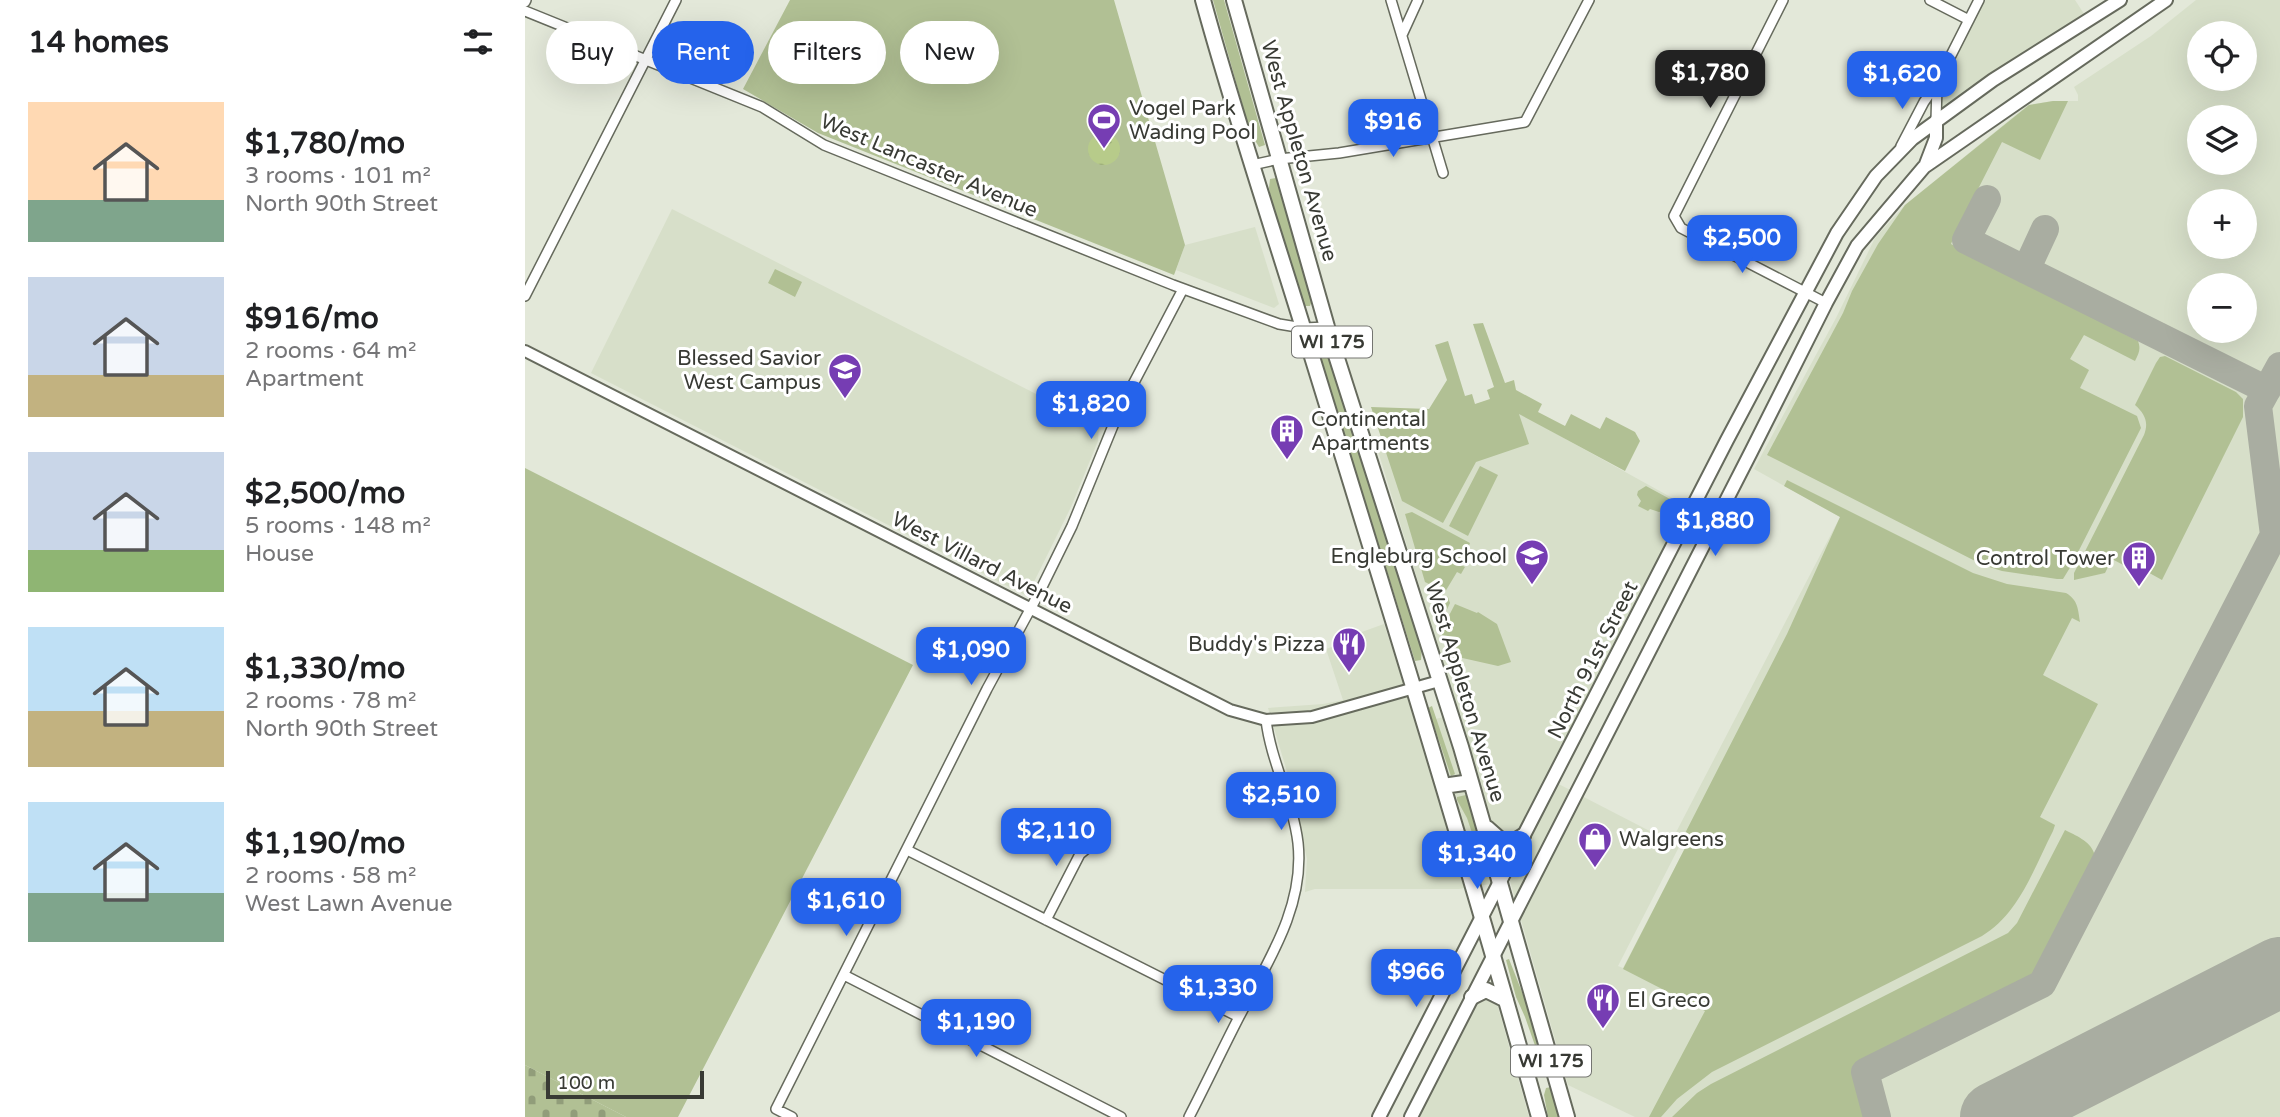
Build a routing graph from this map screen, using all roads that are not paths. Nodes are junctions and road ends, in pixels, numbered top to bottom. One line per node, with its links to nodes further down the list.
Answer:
1 (676, 0): 15 (street)
2 (1203, 0): 21 (main road, WI 175)
3 (1234, 0): 20 (main road, West Appleton Avenue / WI 175)
4 (1391, 0): 14 (street)
5 (1418, 0): 14 (street)
6 (1589, 0): 18 (street)
7 (1783, 0): 25 (street)
8 (1930, 0): 13 (street)
9 (1979, 0): 13 (street, North 91st Street)
10 (2120, 0): 17 (main road)
11 (2166, 0): 22 (main road)
12 (525, 11): 15 (street, West Lancaster Avenue)
13 (1969, 20): 16 (street, North 91st Street)
14 (1402, 35): 18 (street)
15 (645, 59): 24 (street, West Lancaster Avenue); 26 (street)
16 (1937, 83): 17 (street, North 91st Street); 19 (street, North 91st Street)
17 (1936, 121): 19 (main road); 22 (main road)
18 (1432, 138): 20 (street); 23 (street)
19 (1895, 156): 25 (main road, North 91st Street)
20 (1279, 159): 21 (street); 28 (main road, West Appleton Avenue / WI 175)
21 (1252, 166): 29 (main road, WI 175)
22 (1924, 167): 27 (main road)
23 (1443, 173)
24 (1183, 289): 29 (street, West Lancaster Avenue); 31 (street)
25 (1807, 292): 27 (street); 38 (main road, North 91st Street)
26 (525, 296)
27 (1826, 303): 44 (main road)
28 (1327, 327): 29 (street, West Lancaster Avenue); 32 (main road, West Appleton Avenue / WI 175)
29 (1303, 328): 33 (main road, WI 175)
30 (525, 351): 31 (street, West Villard Avenue)
31 (1030, 609): 34 (street, West Villard Avenue); 40 (street)
32 (1440, 681): 33 (street, West Villard Avenue); 35 (main road, West Appleton Avenue / WI 175)
33 (1414, 688): 34 (street, West Villard Avenue); 36 (main road, WI 175)
34 (1266, 720): 49 (street)
35 (1471, 782): 36 (main road); 37 (main road, West Appleton Avenue / WI 175)
36 (1443, 786): 42 (main road, WI 175)
37 (1483, 822): 38 (main road); 41 (main road, West Appleton Avenue / WI 175)
38 (1523, 836): 41 (main road, North 91st Street)
39 (1096, 841): 43 (street)
40 (907, 850): 43 (street); 46 (street)
41 (1501, 880): 42 (main road, North 91st Street); 44 (main road, West Appleton Avenue / WI 175)
42 (1483, 917): 45 (main road, WI 175); 53 (main road, North 91st Street)
43 (1046, 920): 49 (street)
44 (1512, 921): 45 (main road); 56 (main road, West Appleton Avenue / WI 175)
45 (1494, 957): 47 (main road); 48 (main road, WI 175)
46 (844, 975): 50 (street); 51 (street)
47 (1472, 997): 48 (main road); 54 (main road)
48 (1506, 1000): 55 (main road, WI 175)
49 (1239, 1017): 52 (street)
50 (792, 1117)
51 (1121, 1117)
52 (1189, 1117)
53 (1379, 1117)
54 (1411, 1117)
55 (1539, 1117)
56 (1567, 1117)

